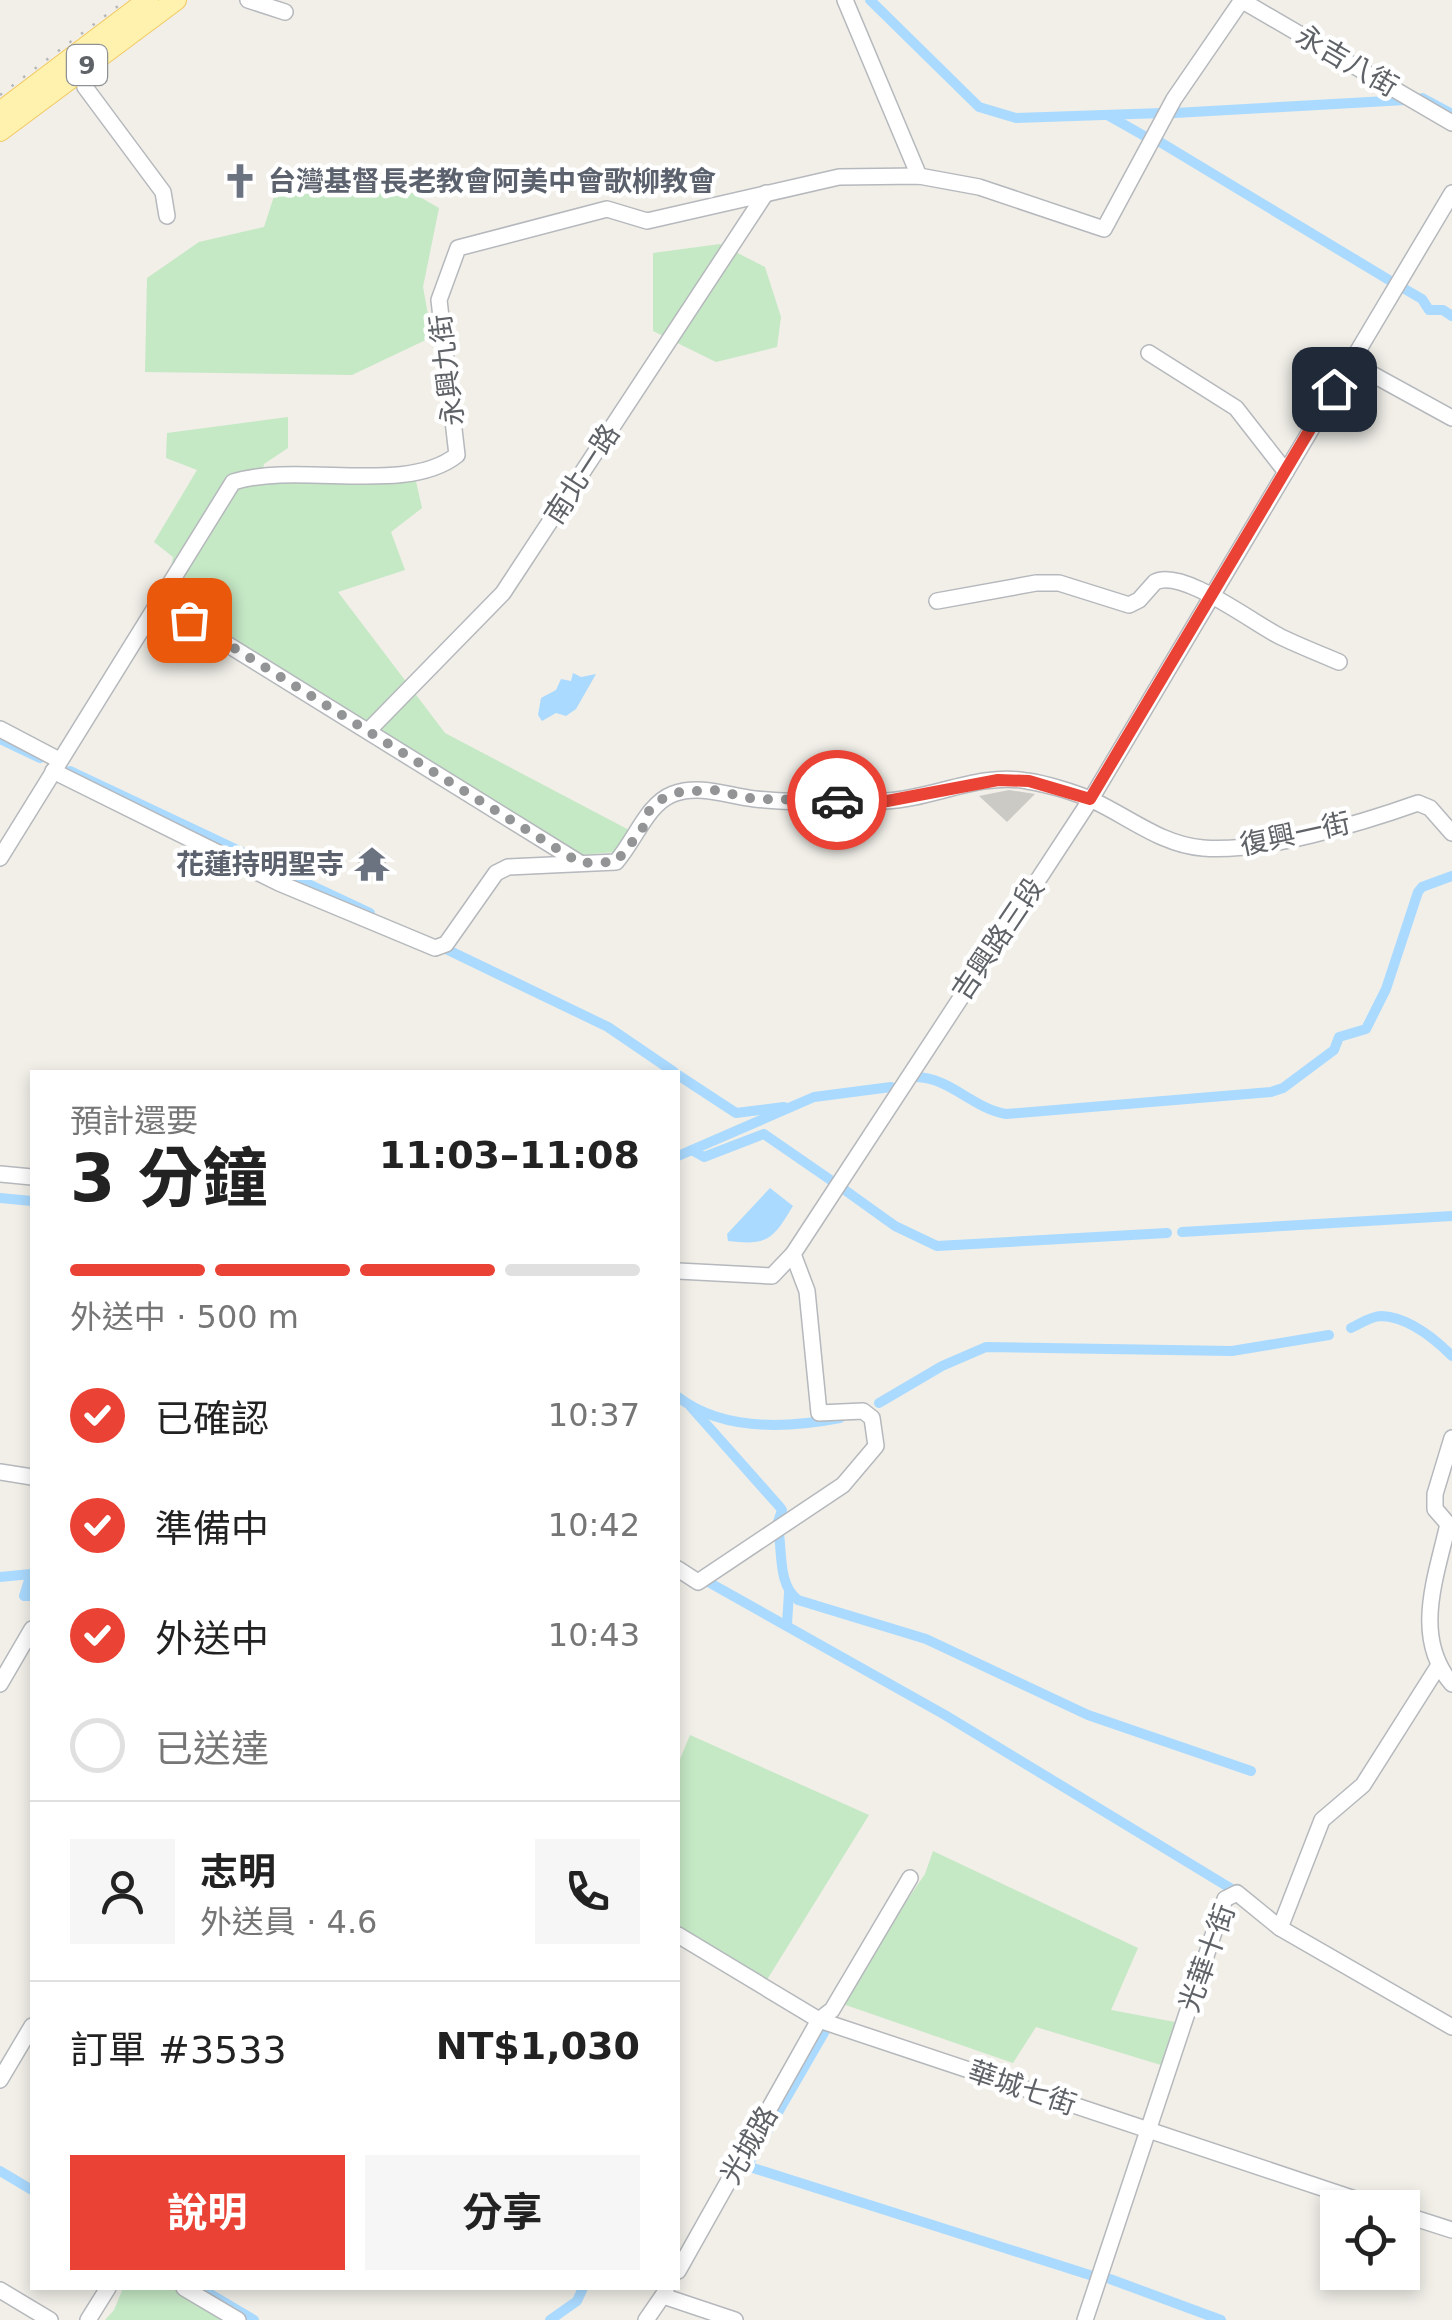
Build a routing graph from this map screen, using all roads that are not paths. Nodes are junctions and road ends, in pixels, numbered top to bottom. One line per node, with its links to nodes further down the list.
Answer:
1 (148, 0): 7 (main road, 9)
2 (176, 0): 7 (main road, 9)
3 (248, 0): 6 (street)
4 (844, 0): 11 (street)
5 (1242, 0): 9 (street, 永吉八街); 11 (street, 永興九街)
6 (285, 12)
7 (81, 61): 8 (main road, 9); 10 (main road, 9); 14 (street)
8 (0, 112)
9 (1452, 123)
10 (0, 132)
11 (920, 176): 12 (street, 永興九街)
12 (766, 193): 21 (street, 永興九街); 24 (street, 南北一路)
13 (1452, 193): 16 (street, 吉興路三段)
14 (167, 216)
15 (1149, 353): 18 (street)
16 (1350, 362): 17 (street); 18 (street, 吉興路三段)
17 (1452, 418)
18 (1286, 472): 19 (street, 吉興路三段)
19 (1212, 596): 20 (street); 22 (street); 26 (street, 吉興路三段)
20 (938, 601)
21 (159, 602): 24 (street); 25 (street, 永興九街)
22 (1339, 662)
23 (0, 729): 25 (street, 復興一街)
24 (368, 731): 29 (street)
25 (56, 766): 28 (street, 永興九街); 29 (street, 復興一街)
26 (1090, 799): 27 (street, 復興一街); 29 (street, 復興一街); 32 (street, 吉興路三段)
27 (1452, 833)
28 (0, 858)
29 (580, 863)
30 (0, 1174): 31 (street)
31 (30, 1177)
32 (793, 1254): 33 (street); 37 (street)
33 (680, 1271)
34 (1452, 1438): 39 (street)
35 (0, 1472): 36 (street)
36 (30, 1477)
37 (680, 1570)
38 (30, 1632): 40 (street)
39 (1439, 1664): 41 (street); 43 (street, 光華十街)
40 (0, 1684)
41 (1452, 1684)
42 (910, 1878): 45 (street, 光城路)
43 (1280, 1928): 46 (street); 49 (street, 光華十街)
44 (680, 1936): 45 (street, 華城七街)
45 (819, 2020): 49 (street, 華城七街); 53 (street, 光城路)
46 (1452, 2026)
47 (30, 2029): 48 (street)
48 (0, 2080)
49 (1147, 2130): 50 (street, 華城七街); 63 (street, 光華十街)
50 (1328, 2190)
51 (1420, 2220): 52 (street)
52 (1452, 2230)
53 (680, 2267)
54 (0, 2290): 58 (street)
55 (107, 2290): 59 (street)
56 (187, 2290): 60 (street)
57 (665, 2292): 61 (street); 62 (street)
58 (50, 2320)
59 (88, 2320)
60 (238, 2320)
61 (646, 2320)
62 (735, 2320)
63 (1085, 2320)

